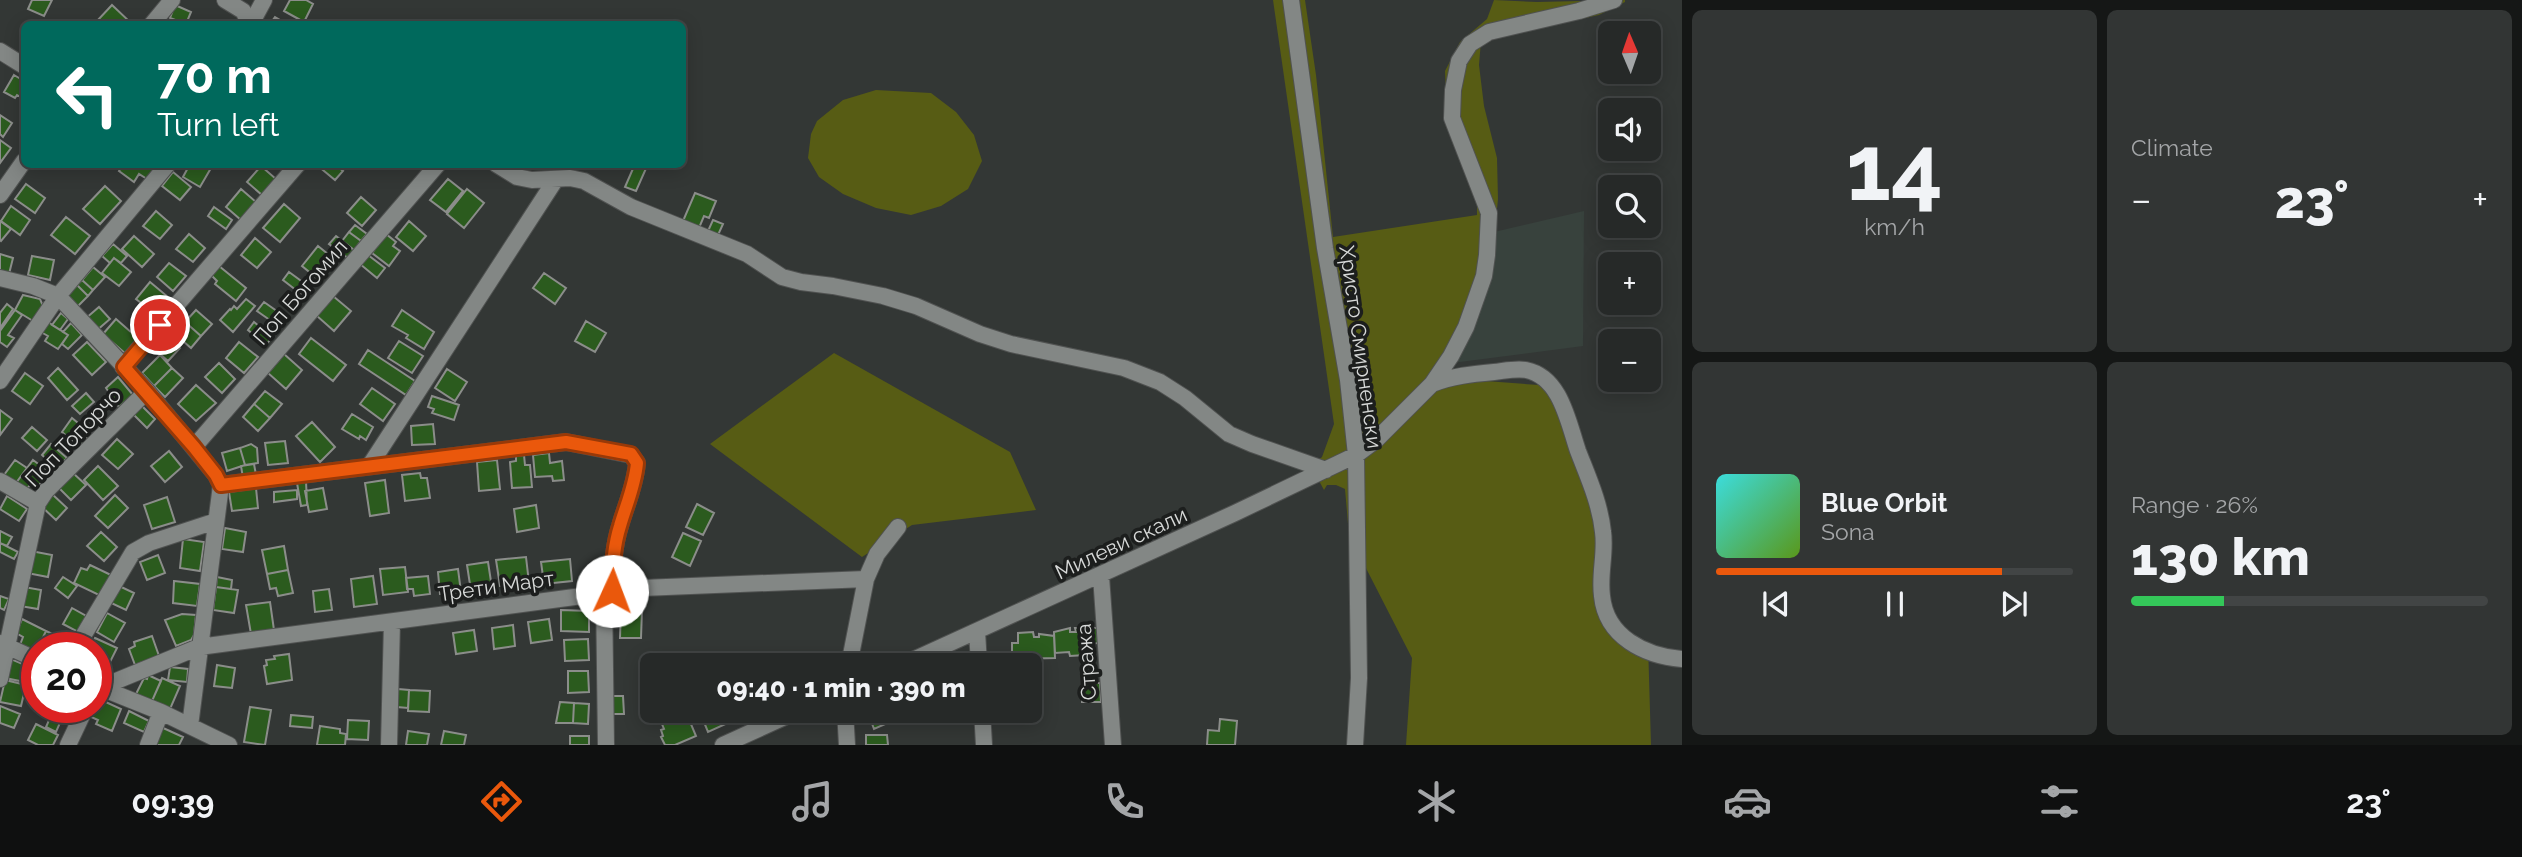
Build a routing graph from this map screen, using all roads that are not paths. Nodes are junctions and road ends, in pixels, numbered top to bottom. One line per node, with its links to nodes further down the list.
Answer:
1 (172, 0): 6 (street)
2 (226, 0): 7 (street)
3 (264, 0): 8 (street)
4 (1291, 0): 27 (street, Христо Смирненски)
5 (1614, 0): 24 (street, Милеви скали)
6 (154, 21)
7 (249, 21)
8 (253, 21)
9 (0, 51): 10 (street)
10 (21, 64)
11 (21, 165): 18 (street)
12 (165, 168): 21 (street)
13 (295, 168): 22 (street, Поп Топорчо)
14 (435, 168): 26 (street, Поп Богомил)
15 (502, 168): 16 (street)
16 (517, 177): 17 (street); 19 (street)
17 (556, 179): 19 (street); 29 (street)
18 (0, 195)
19 (537, 210): 28 (street)
20 (0, 278): 21 (street)
21 (58, 296): 22 (street); 23 (street)
22 (124, 367): 25 (street)
23 (0, 381)
24 (1432, 384): 27 (street, Милеви скали); 47 (street)
25 (147, 391): 26 (street); 32 (street, Поп Топорчо)
26 (194, 447): 31 (street)
27 (1356, 455): 29 (street, Милеви скали); 66 (street, Христо Смирненски)
28 (370, 465): 31 (street); 37 (street)
29 (1326, 470): 35 (street, Милеви скали)
30 (0, 481): 32 (street)
31 (221, 485): 33 (street)
32 (37, 503): 41 (street, Поп Топорчо)
33 (216, 521): 40 (street); 42 (street)
34 (898, 527): 36 (street)
35 (1101, 576): 39 (street, Милеви скали); 65 (street, Стража)
36 (866, 579): 37 (street, Трети Март); 44 (street)
37 (608, 592): 38 (street, Трети Март); 61 (street)
38 (392, 622): 42 (street, Трети Март); 60 (street)
39 (977, 631): 45 (street, Милеви скали); 46 (street)
40 (86, 632)
41 (4, 645): 43 (street); 48 (street, Поп Топорчо)
42 (199, 647): 49 (street, Трети Март); 56 (street)
43 (21, 653)
44 (851, 653)
45 (928, 653)
46 (978, 653)
47 (1682, 659)
48 (0, 679)
49 (112, 682)
50 (112, 694): 51 (street)
51 (161, 712): 56 (street); 58 (street)
52 (78, 723): 57 (street)
53 (771, 723): 62 (street)
54 (846, 723): 63 (street)
55 (983, 723): 64 (street)
56 (190, 726): 59 (street)
57 (68, 745)
58 (148, 745)
59 (229, 745)
60 (389, 745)
61 (606, 745)
62 (723, 745)
63 (847, 745)
64 (984, 745)
65 (1113, 745)
66 (1355, 745)

